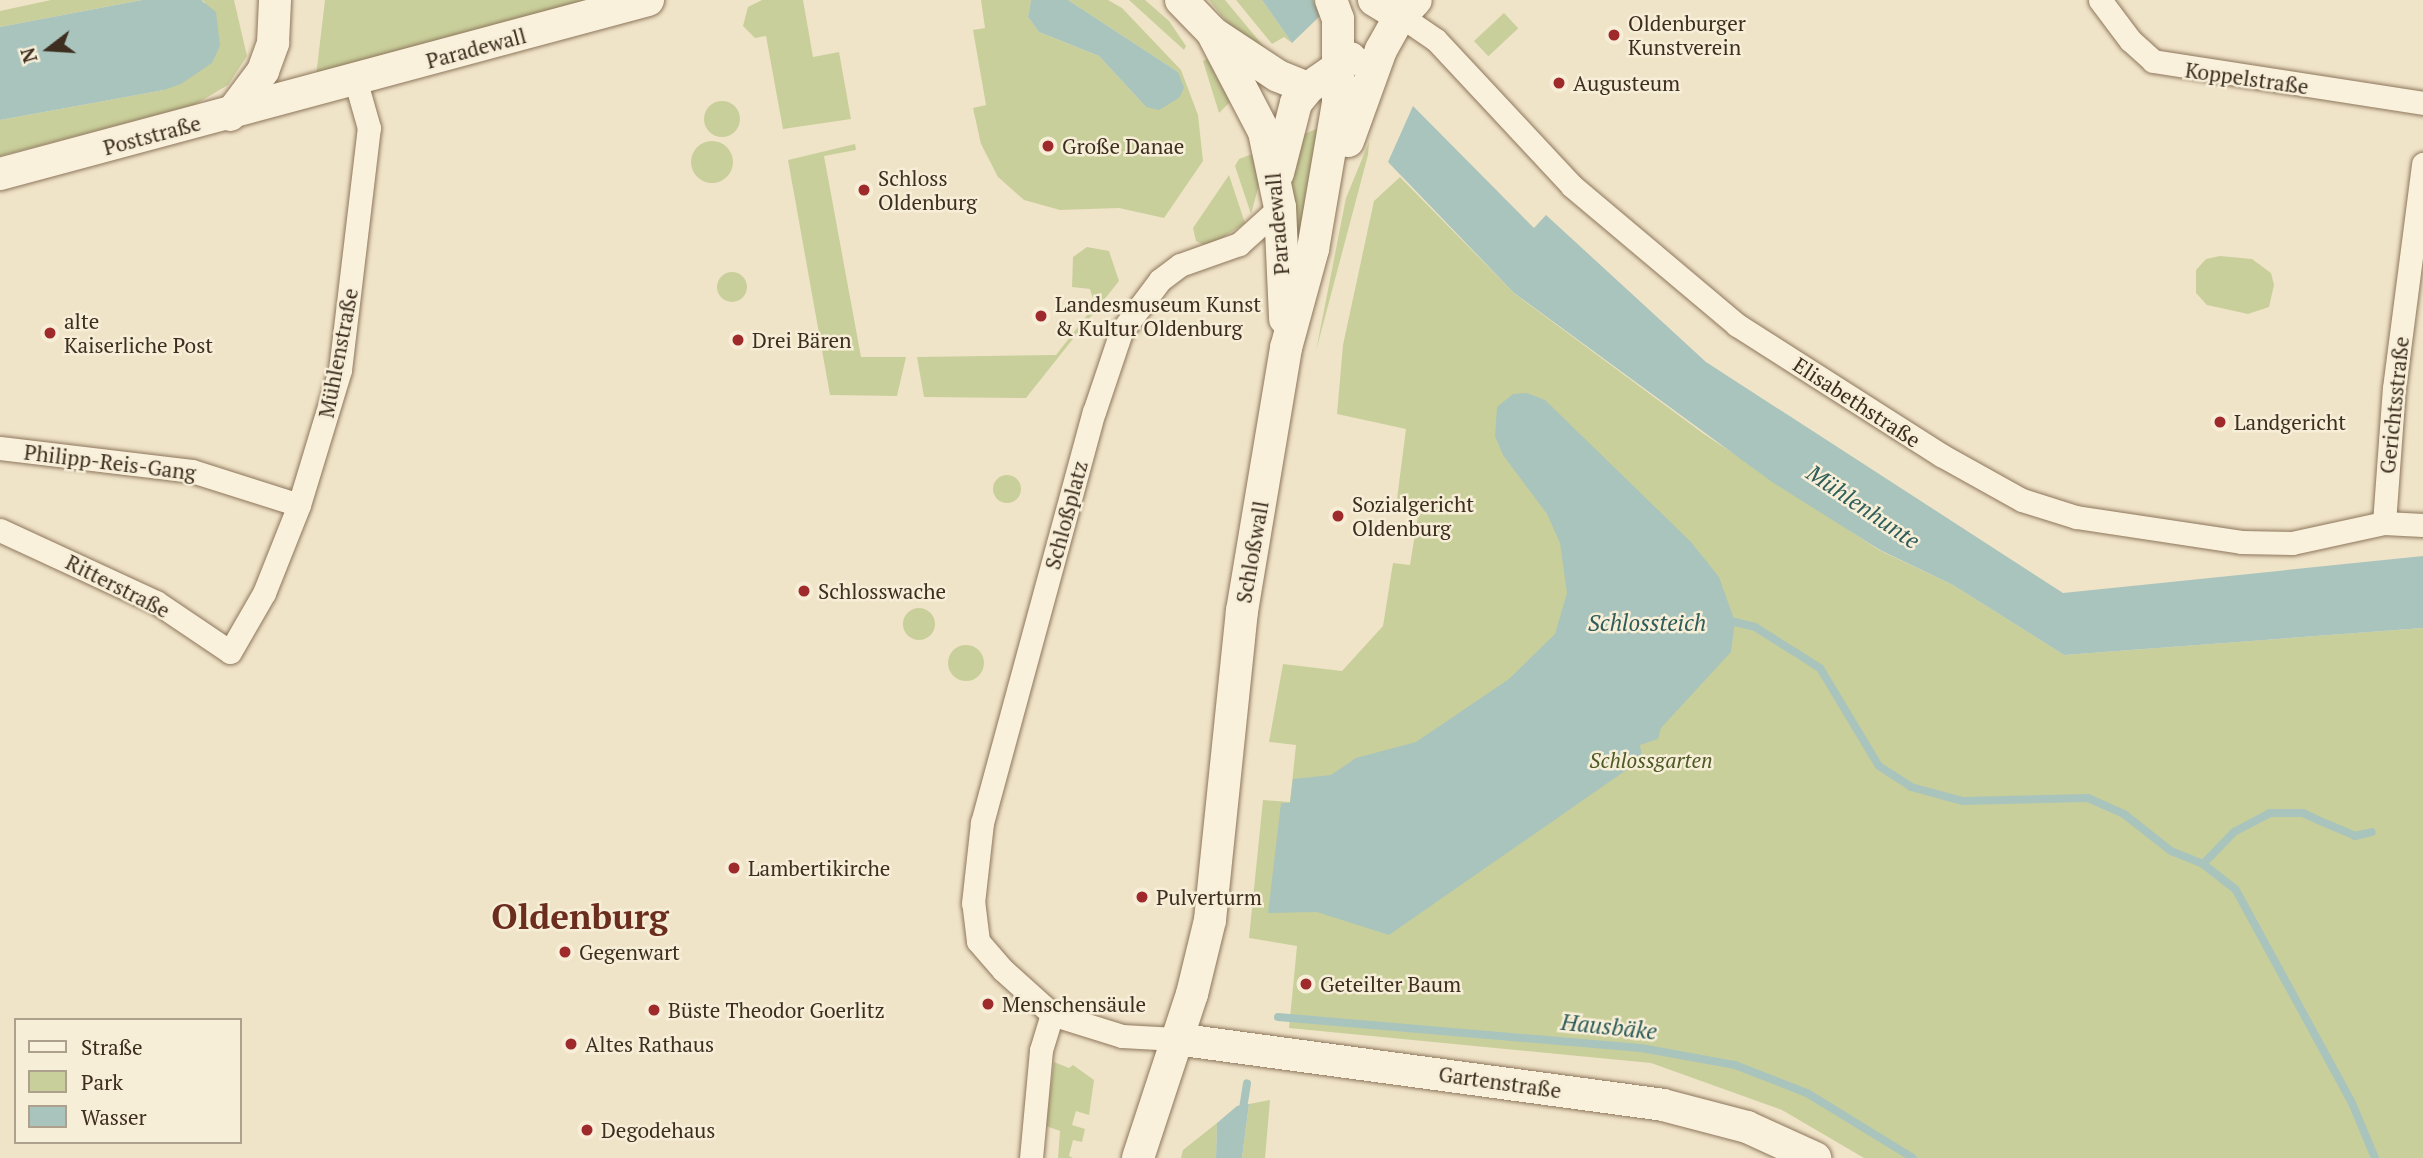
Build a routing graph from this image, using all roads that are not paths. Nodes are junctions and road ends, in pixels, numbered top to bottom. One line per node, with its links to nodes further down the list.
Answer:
1 (275, 0): 13 (street)
2 (648, 0): 9 (street, Paradewall)
3 (1181, 0): 7 (street, Paradewall)
4 (1331, 0): 8 (street, Schloßwall)
5 (2100, 0): 12 (street, Koppelstraße)
6 (1397, 9): 8 (street); 17 (street); 21 (street, Elisabethstraße)
7 (1212, 32): 10 (street); 16 (street, Paradewall)
8 (1341, 67): 10 (street); 17 (street, Schloßwall)
9 (355, 79): 11 (street, Paradewall); 20 (street, Mühlenstraße)
10 (1308, 88): 16 (street)
11 (303, 95): 13 (street, Poststraße)
12 (2423, 103)
13 (230, 115): 15 (street, Poststraße)
14 (2423, 164): 21 (street, Gerichtsstraße)
15 (0, 174)
16 (1278, 194): 18 (street, Paradewall); 25 (street, Schloßplatz)
17 (1313, 249): 18 (street, Schloßwall)
18 (1286, 348): 26 (street, Schloßwall)
19 (0, 448): 20 (street, Philipp-Reis-Gang)
20 (299, 505): 24 (street, Mühlenstraße)
21 (2384, 523): 22 (street, Elisabethstraße)
22 (2423, 525)
23 (0, 530): 24 (street, Ritterstraße)
24 (230, 652)
25 (1052, 1014): 26 (street); 27 (street)
26 (1177, 1039): 28 (street, Schloßwall); 29 (street, Gartenstraße)
27 (1031, 1158)
28 (1138, 1158)
29 (1815, 1158)

